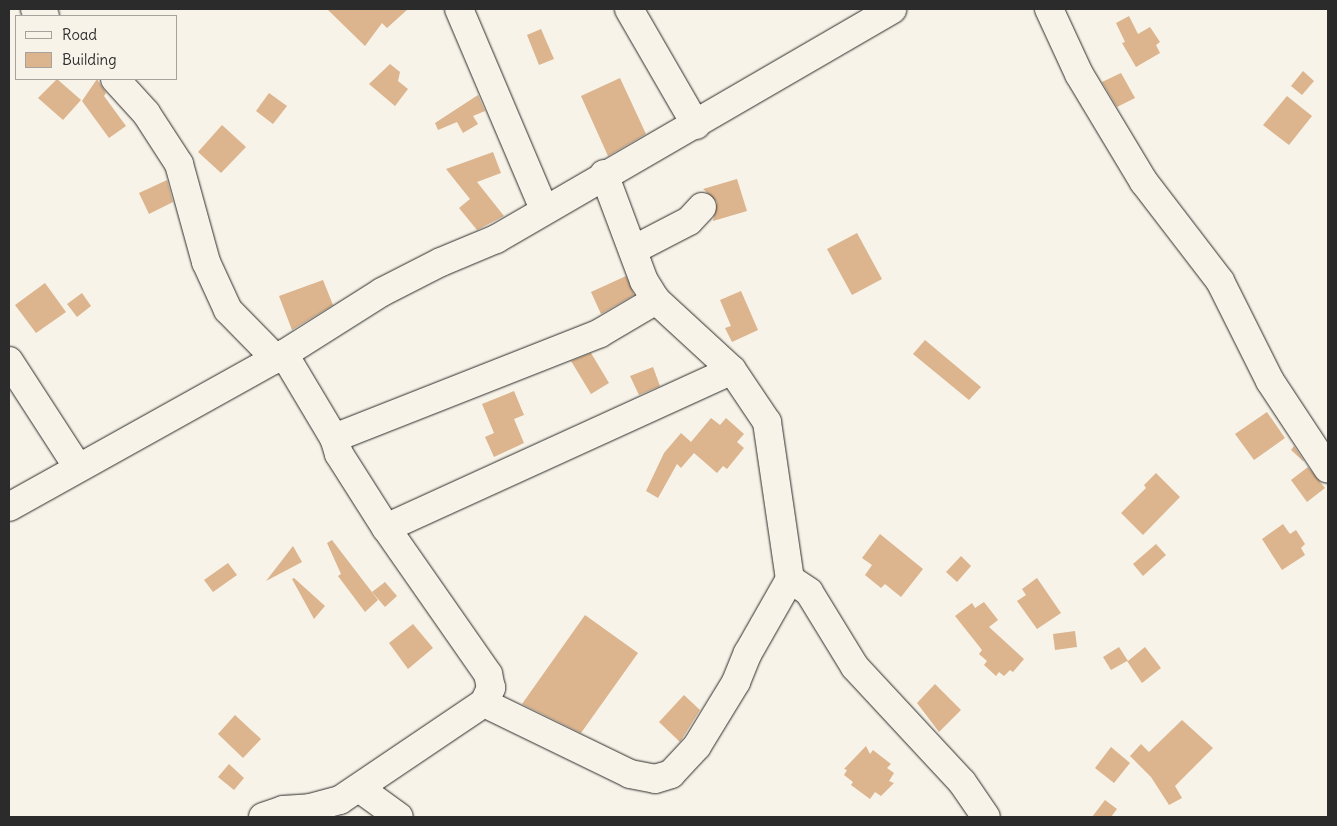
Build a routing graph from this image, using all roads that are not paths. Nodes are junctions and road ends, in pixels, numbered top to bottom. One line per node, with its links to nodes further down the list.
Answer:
1 (459, 9): 9 (street)
2 (629, 9): 6 (street)
3 (892, 9): 6 (street)
4 (1049, 9): 17 (street)
5 (116, 80): 12 (street)
6 (696, 125): 7 (street)
7 (604, 174): 9 (street); 10 (street)
8 (702, 207): 10 (street)
9 (544, 209): 12 (street)
10 (633, 250): 11 (street)
11 (656, 300): 14 (street); 15 (street)
12 (280, 357): 15 (street); 16 (street)
13 (9, 361): 16 (street)
14 (732, 370): 19 (street); 20 (street)
15 (334, 438): 19 (street)
16 (77, 466): 18 (street)
17 (1328, 469)
18 (9, 506)
19 (386, 528): 21 (street)
20 (790, 579): 21 (street); 25 (street)
21 (484, 703): 22 (street)
22 (360, 788): 23 (street); 24 (street)
23 (263, 817)
24 (399, 817)
25 (985, 817)

